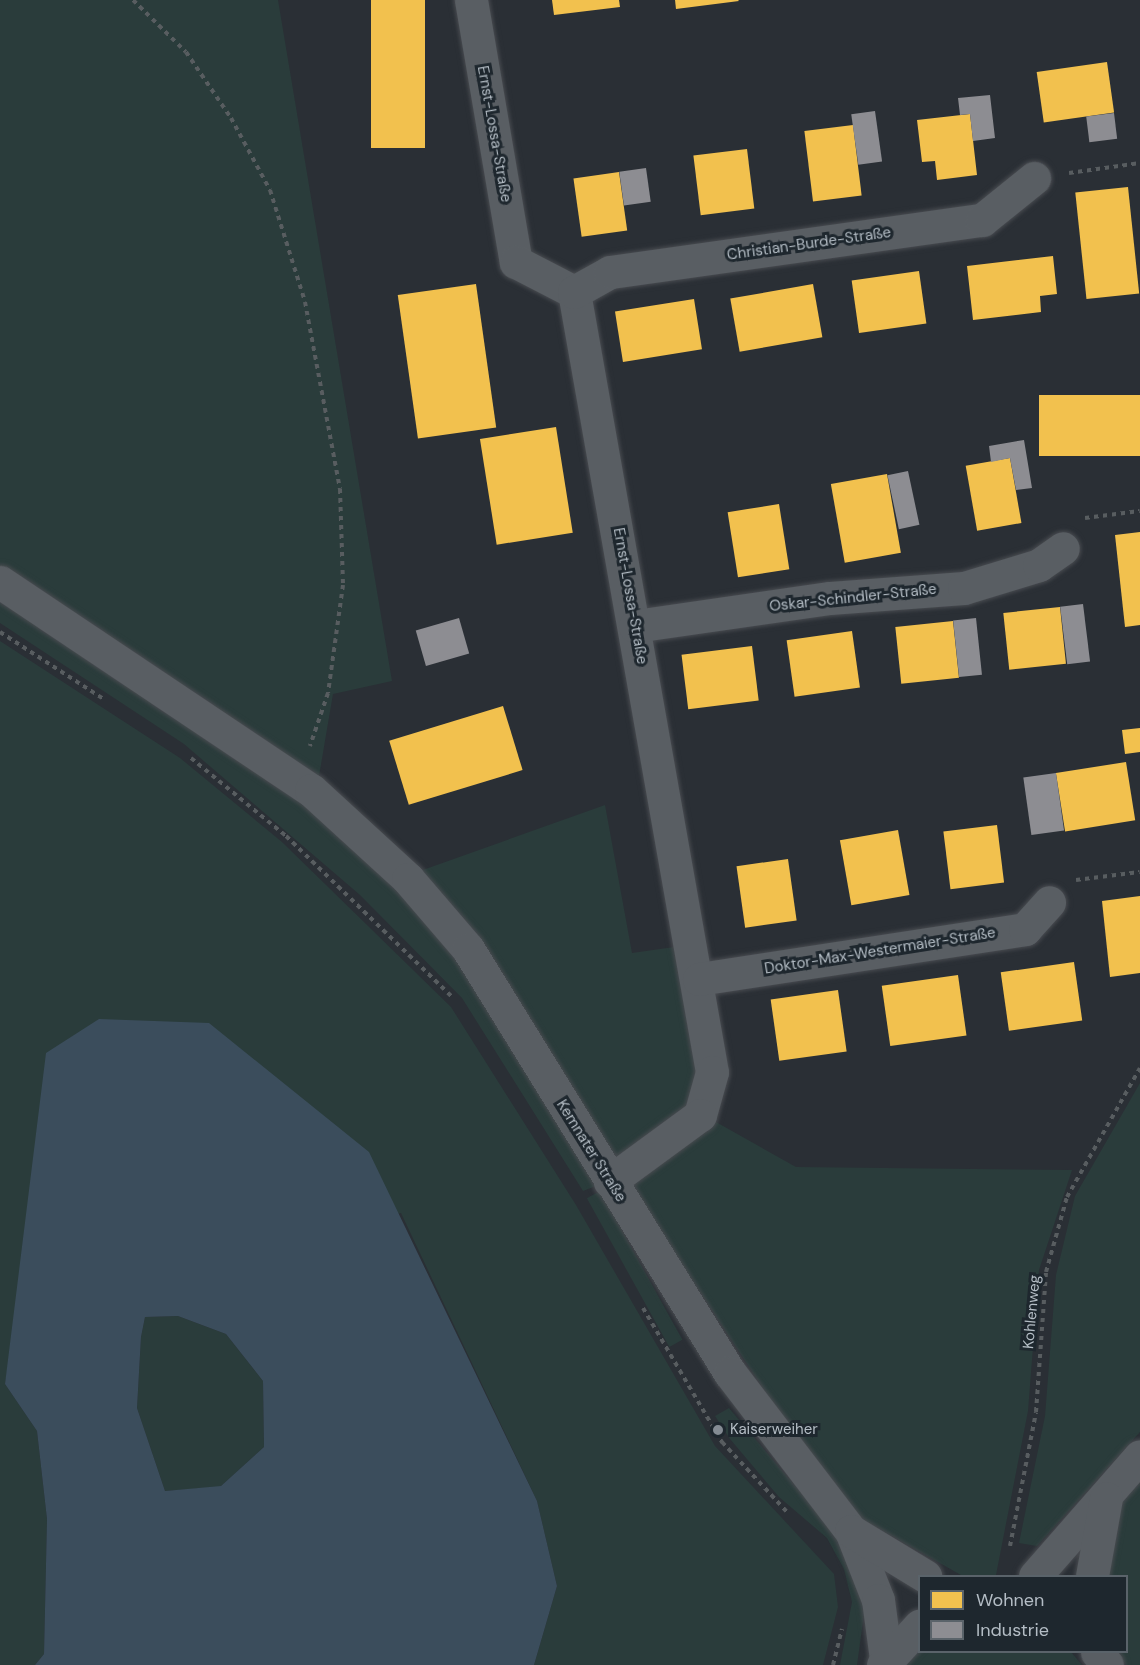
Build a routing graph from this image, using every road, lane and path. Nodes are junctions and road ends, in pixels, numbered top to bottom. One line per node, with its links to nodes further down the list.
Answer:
1 (133, 0): 13 (path)
2 (471, 0): 5 (street, Ernst-Lossa-Straße)
3 (1140, 163): 4 (path)
4 (1034, 178): 5 (street, Christian-Burde-Straße)
5 (574, 292): 9 (street, Ernst-Lossa-Straße)
6 (1140, 511): 7 (path)
7 (1063, 548): 9 (street, Oskar-Schindler-Straße)
8 (0, 582): 13 (street, Kemnater Straße)
9 (635, 626): 16 (street, Ernst-Lossa-Straße)
10 (0, 632): 11 (path)
11 (116, 708)
12 (184, 751): 17 (path)
13 (304, 786): 19 (street, Kemnater Straße)
14 (1140, 872): 15 (path)
15 (1049, 902): 16 (street, Doktor-Max-Westermaier-Straße)
16 (699, 979): 19 (street, Ernst-Lossa-Straße)
17 (457, 1002)
18 (1140, 1068): 25 (path, Kohlenweg)
19 (609, 1181): 24 (street, Kemnater Straße)
20 (637, 1296): 23 (path)
21 (1140, 1456): 22 (street)
22 (1106, 1498): 27 (street); 28 (street)
23 (790, 1515)
24 (851, 1531): 26 (street, Kemnater Straße); 32 (street, Kemnater Straße)
25 (1008, 1558)
26 (923, 1575)
27 (1036, 1575)
28 (1092, 1575)
29 (844, 1622): 33 (path)
30 (918, 1626): 32 (street)
31 (1098, 1653): 34 (street)
32 (885, 1662)
33 (833, 1665)
34 (1107, 1665)

